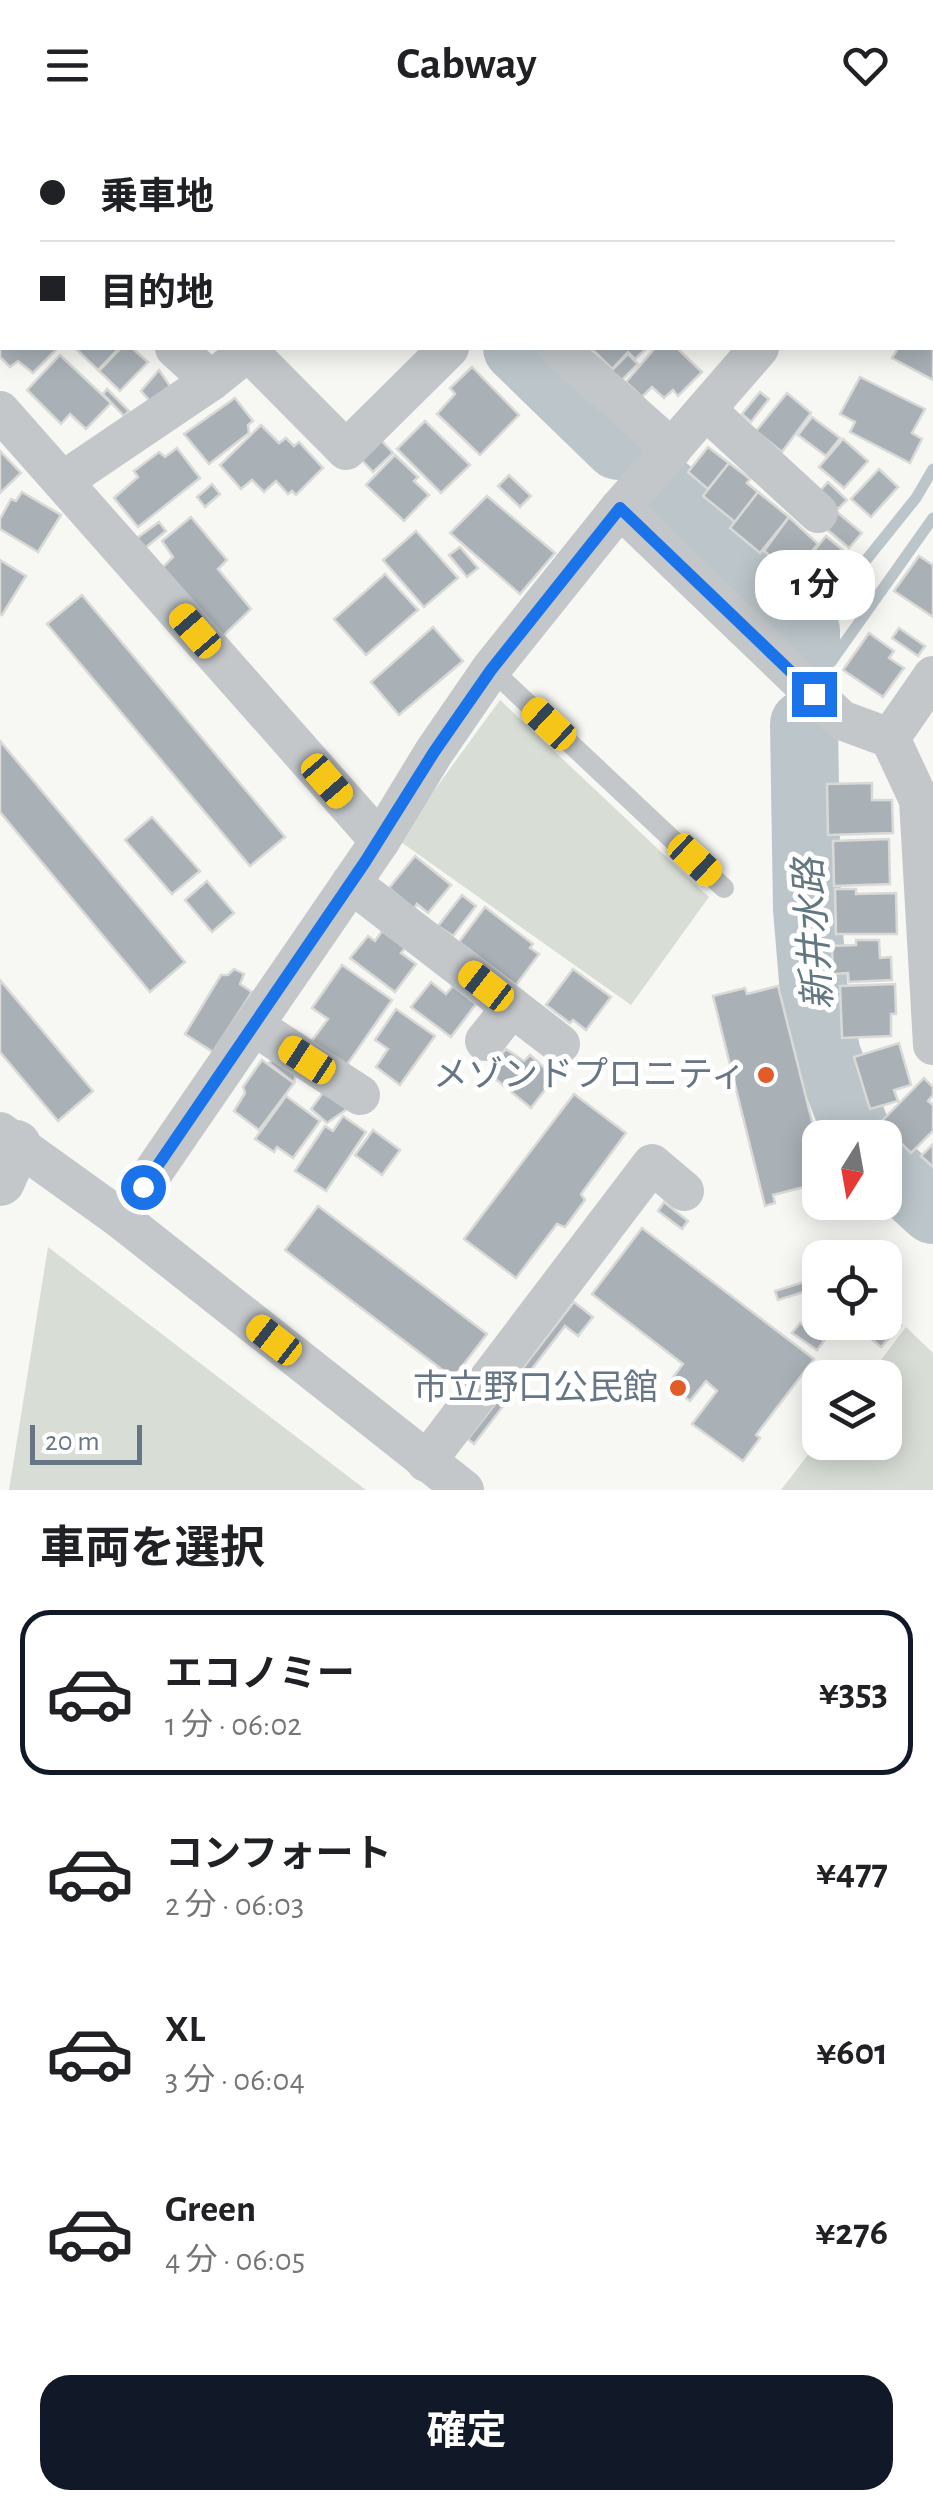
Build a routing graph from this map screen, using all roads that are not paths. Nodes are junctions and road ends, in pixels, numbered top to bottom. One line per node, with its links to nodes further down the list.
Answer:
1 (178, 350): 7 (street)
2 (249, 350): 7 (street)
3 (251, 350): 4 (street)
4 (447, 350)
5 (560, 350): 10 (street)
6 (758, 350): 8 (street)
7 (211, 381): 11 (street)
8 (706, 410): 10 (street); 13 (street)
9 (0, 411): 11 (street)
10 (672, 448): 12 (street)
11 (63, 481): 17 (street)
12 (620, 508): 14 (street); 16 (street)
13 (818, 513)
14 (491, 670): 17 (street); 19 (lane)
15 (933, 676): 16 (street)
16 (890, 738): 20 (street)
17 (380, 841): 18 (street)
18 (351, 883): 21 (street); 22 (street)
19 (724, 888)
20 (931, 965): 25 (street)
21 (512, 1006): 23 (street); 24 (street)
22 (254, 1026): 26 (street); 29 (street)
23 (485, 1041)
24 (560, 1044)
25 (933, 1046)
26 (360, 1095)
27 (5, 1152): 29 (street)
28 (684, 1191): 30 (street)
29 (121, 1219): 30 (street)
30 (426, 1462): 31 (street)
31 (464, 1490)

